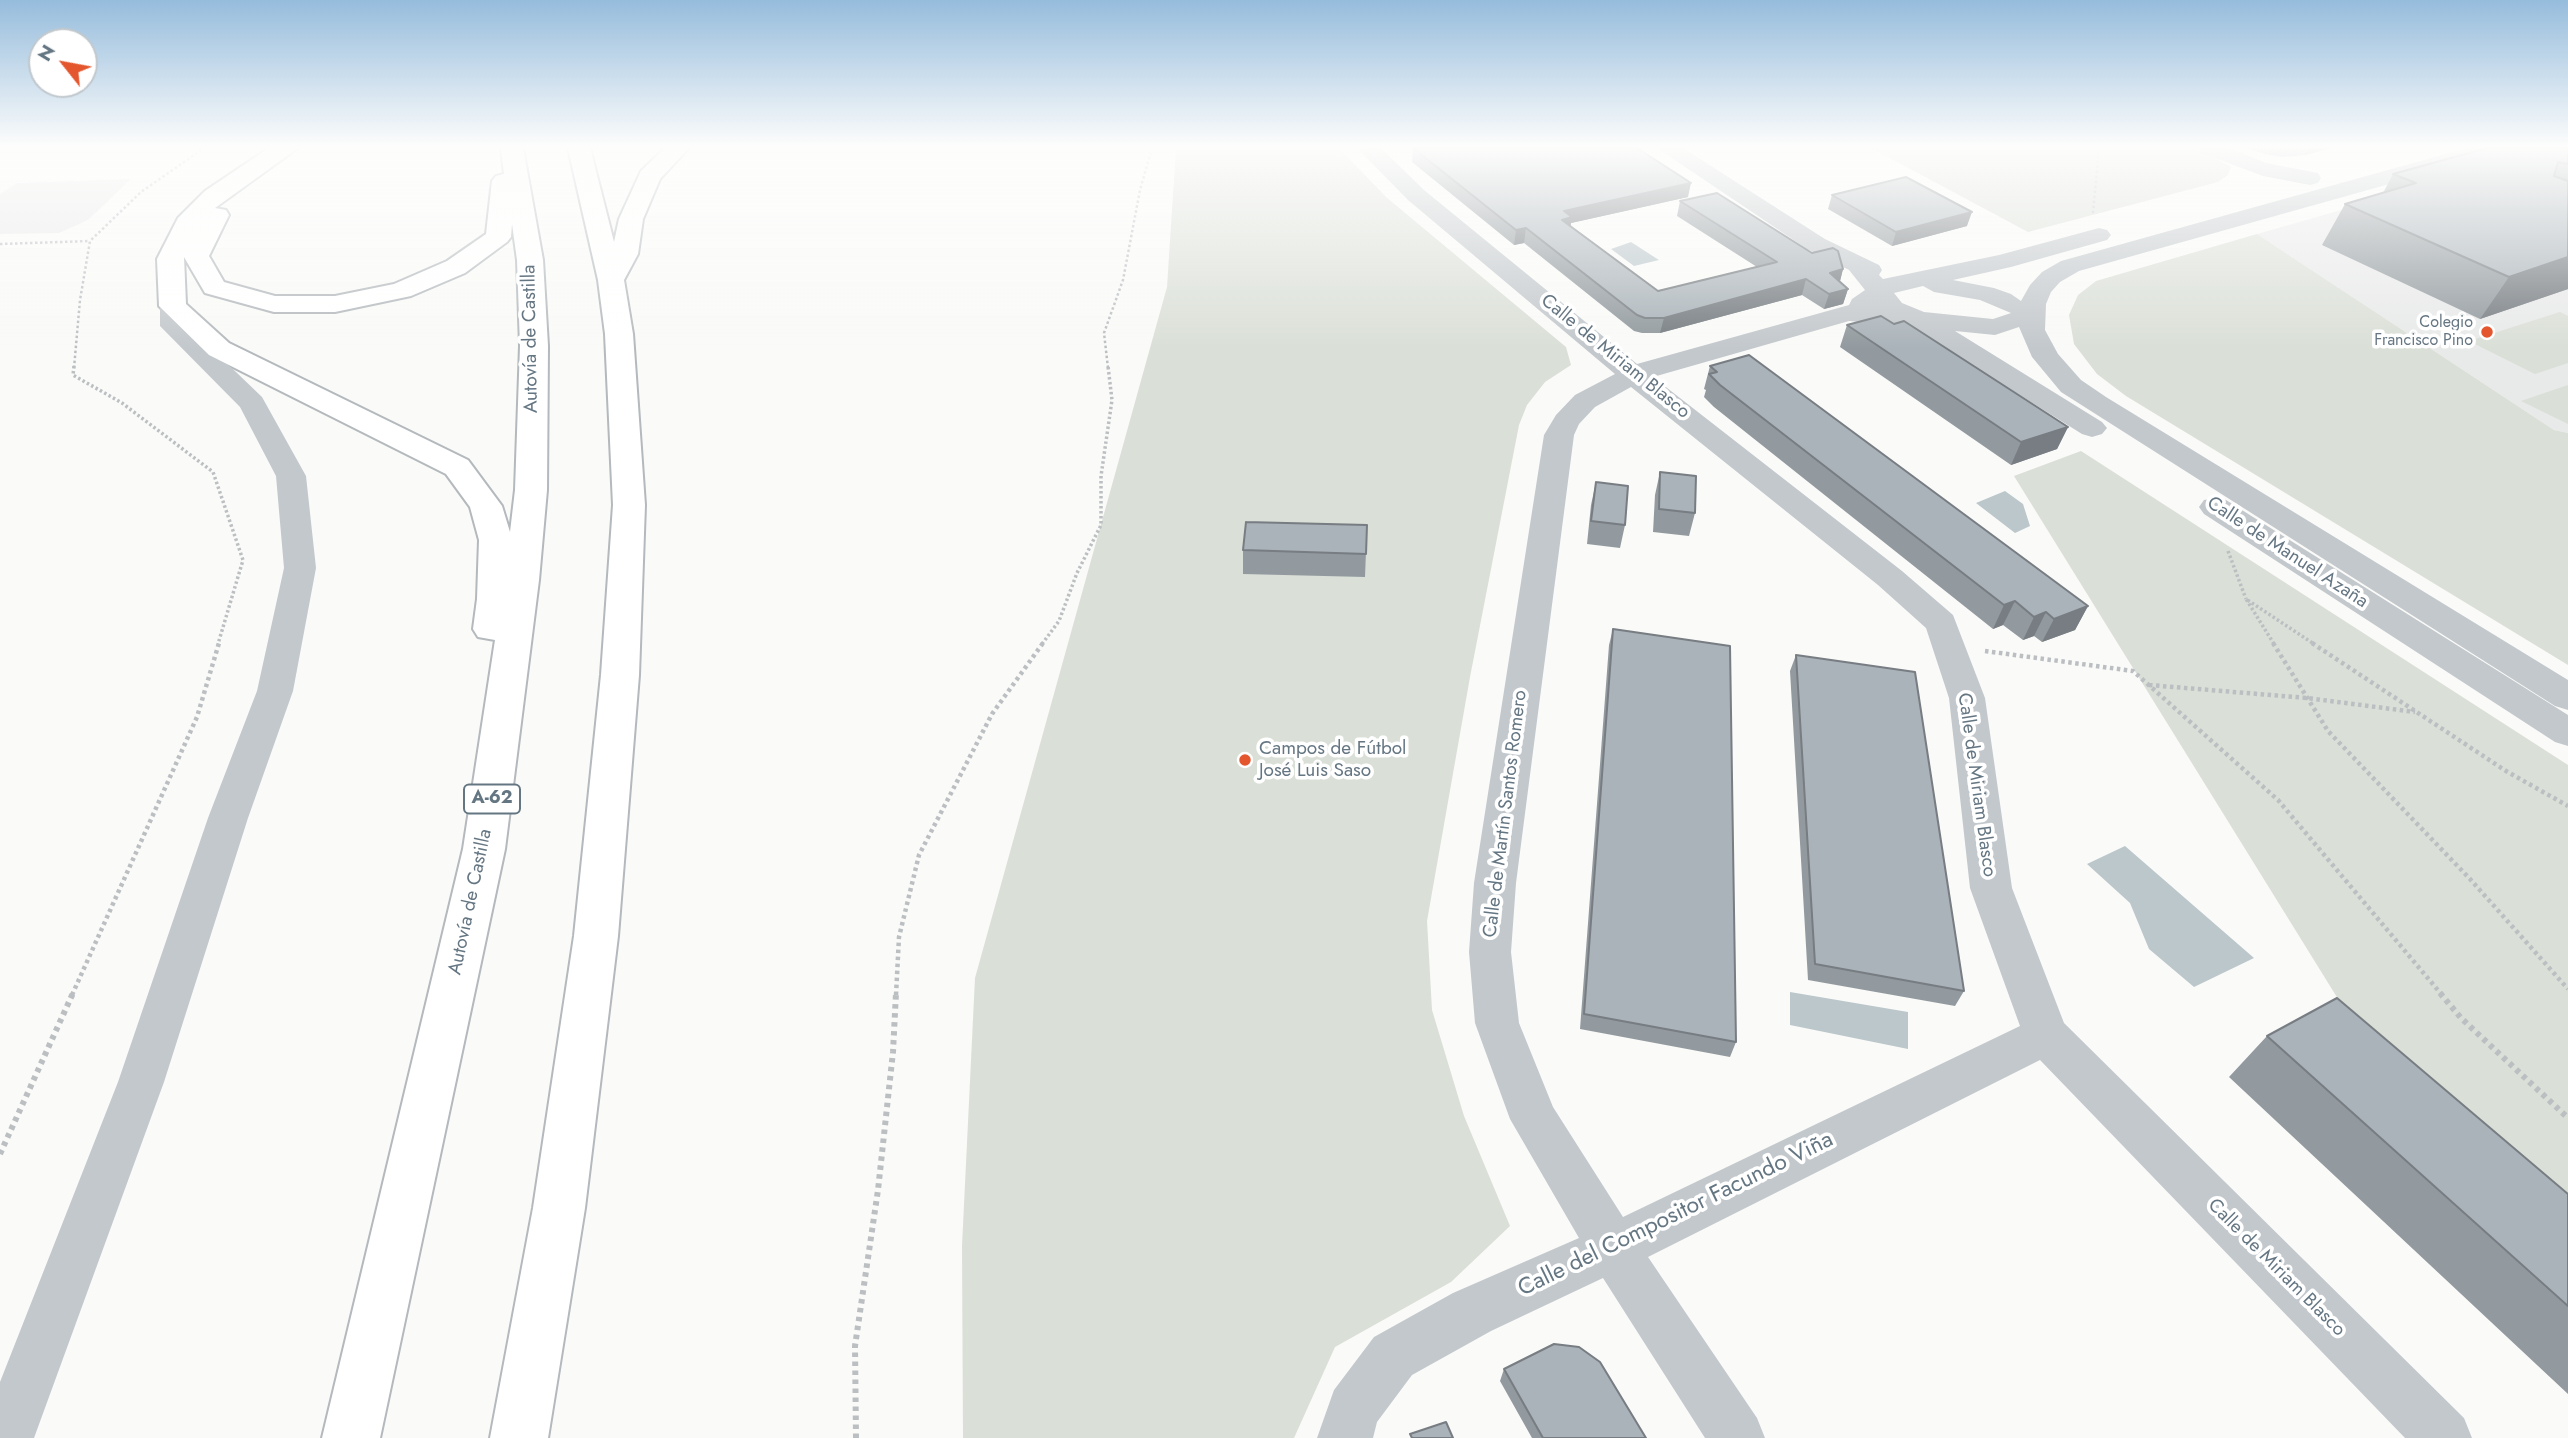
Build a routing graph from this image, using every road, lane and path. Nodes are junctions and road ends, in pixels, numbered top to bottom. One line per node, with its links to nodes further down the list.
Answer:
1 (117, 215): 15 (path)
2 (195, 215): 23 (highway)
3 (218, 215): 4 (highway)
4 (501, 215)
5 (522, 215): 38 (highway, Autovía de Castilla / A-62)
6 (595, 215): 19 (highway)
7 (633, 215): 19 (highway)
8 (1135, 215): 48 (path)
9 (1440, 215): 29 (street, Calle de Miriam Blasco)
10 (1771, 215): 18 (street)
11 (2093, 215): 14 (path)
12 (2165, 215): 14 (street)
13 (2247, 215): 26 (street)
14 (2098, 235): 17 (street)
15 (90, 241): 16 (path); 43 (path)
16 (0, 244)
17 (2002, 262): 20 (street); 21 (street)
18 (1860, 267): 20 (street); 22 (street, Calle de Manuel Azaña)
19 (611, 280): 47 (highway)
20 (1911, 281): 21 (street); 22 (street)
21 (1968, 289): 26 (street); 27 (street)
22 (1878, 292): 24 (street); 25 (street, Calle de Manuel Azaña)
23 (173, 306): 38 (highway); 45 (street)
24 (1848, 313): 25 (street); 29 (street, Calle de Martín Santos Romero)
25 (1917, 319): 27 (street, Calle de Manuel Azaña); 28 (street, Calle de Manuel Azaña)
26 (2018, 319): 27 (street, Calle de Manuel Azaña); 34 (street, Calle de Manuel Azaña)
27 (1968, 325): 28 (street, Calle de Manuel Azaña)
28 (2007, 373): 37 (street, Calle de Manuel Azaña)
29 (1633, 375): 32 (street, Calle de Miriam Blasco); 44 (street, Calle de Martín Santos Romero)
30 (2225, 544): 31 (path)
31 (2246, 599): 35 (path); 36 (path)
32 (1949, 647): 33 (path); 41 (street, Calle de Miriam Blasco)
33 (2148, 685): 35 (path); 42 (path)
34 (2568, 697)
35 (2307, 698): 36 (path); 40 (path)
36 (2418, 713): 39 (path)
37 (2568, 733)
38 (496, 777): 46 (highway, Autovía de Castilla / A-62)
39 (2568, 806)
40 (2568, 989)
41 (2046, 1035): 44 (street, Calle del Compositor Facundo Viña); 51 (street, Calle de Miriam Blasco)
42 (2568, 1118)
43 (0, 1154)
44 (1613, 1248): 49 (street, Calle del Compositor Facundo Viña); 50 (street, Calle de Martín Santos Romero)
45 (6, 1438)
46 (351, 1438)
47 (519, 1438)
48 (856, 1438)
49 (1345, 1438)
50 (1737, 1438)
51 (2444, 1438)

